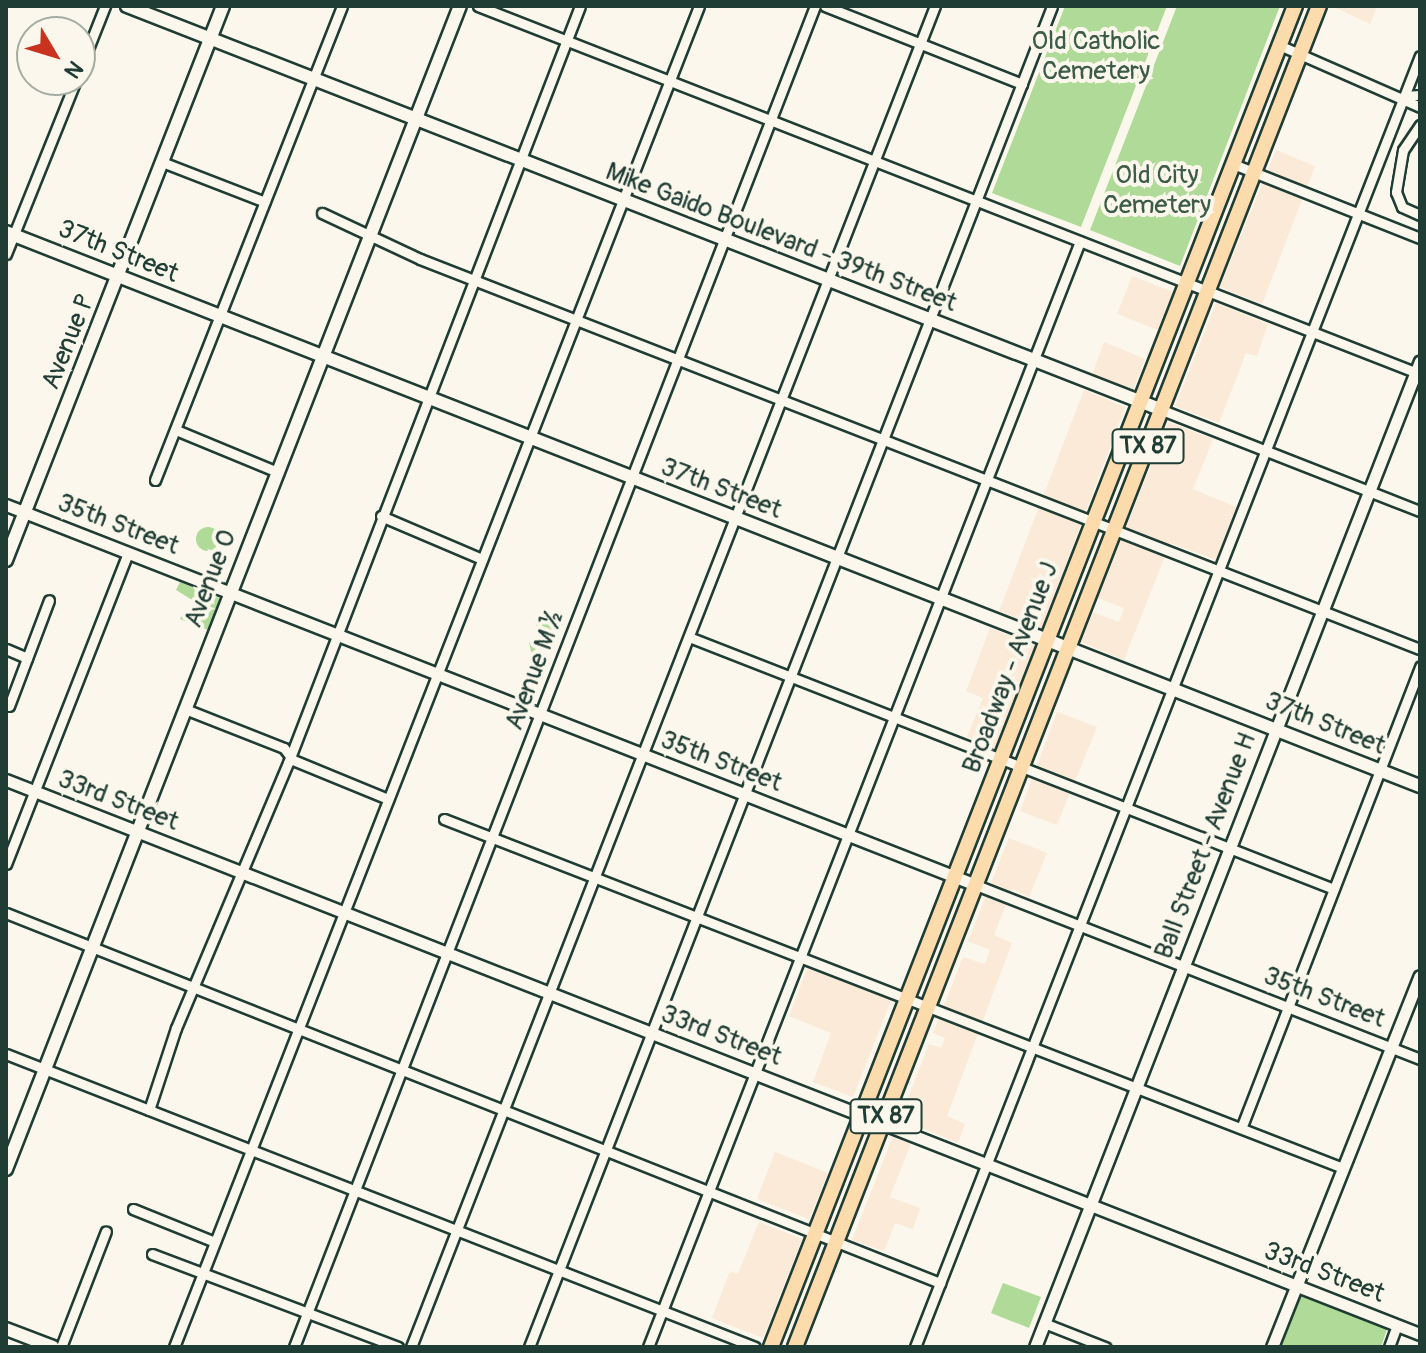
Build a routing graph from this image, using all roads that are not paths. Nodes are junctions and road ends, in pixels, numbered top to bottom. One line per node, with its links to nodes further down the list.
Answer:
1 (105, 6): 15 (street)
2 (127, 6): 16 (main road, Mike Gaido Boulevard - 39th Street)
3 (223, 6): 16 (main road, Avenue P)
4 (342, 6): 22 (street)
5 (460, 6): 30 (main road, Avenue O)
6 (478, 6): 17 (street)
7 (580, 6): 17 (street)
8 (699, 6): 23 (street)
9 (815, 6): 29 (street, Avenue M ½)
10 (825, 6): 18 (street)
11 (935, 6): 18 (street)
12 (1052, 6): 24 (street)
13 (1295, 6): 19 (main road, Broadway - Avenue J / TX 87)
14 (1319, 6): 20 (main road, Broadway - Avenue J / TX 87)
15 (96, 29)
16 (210, 38): 22 (main road, Mike Gaido Boulevard - 39th Street); 34 (main road, Avenue P)
17 (567, 40): 23 (street); 32 (street)
18 (921, 44): 24 (street); 33 (street)
19 (1279, 45): 20 (street); 35 (main road, Broadway - Avenue J / TX 87)
20 (1300, 53): 27 (street); 36 (main road, Broadway - Avenue J / TX 87)
21 (1420, 56): 27 (street)
22 (313, 79): 30 (main road, Mike Gaido Boulevard - 39th Street); 39 (street)
23 (670, 81): 29 (street); 37 (street)
24 (1022, 84): 38 (street)
25 (1420, 95): 27 (street)
26 (69, 96): 43 (street)
27 (1404, 96): 28 (street); 41 (street)
28 (1420, 107)
29 (771, 119): 33 (street); 46 (street, Avenue M ½)
30 (418, 120): 32 (main road, Mike Gaido Boulevard - 39th Street); 45 (main road, Avenue O)
31 (1420, 125): 42 (street)
32 (521, 159): 37 (main road, Mike Gaido Boulevard - 39th Street); 50 (street)
33 (875, 160): 38 (street); 51 (street)
34 (162, 162): 39 (street); 49 (main road, Avenue P)
35 (1233, 164): 36 (street); 52 (main road, Broadway - Avenue J / TX 87)
36 (1254, 172): 41 (street); 53 (main road, Broadway - Avenue J / TX 87)
37 (623, 200): 46 (main road, Mike Gaido Boulevard - 39th Street); 55 (street)
38 (977, 201): 47 (street); 56 (street)
39 (265, 202): 54 (street)
40 (322, 213): 45 (street)
41 (1358, 214): 44 (street); 57 (street)
42 (1420, 215)
43 (10, 234): 48 (street); 49 (main road, 37th Street)
44 (1420, 238)
45 (370, 239): 50 (street); 58 (main road, Avenue O)
46 (725, 240): 51 (main road, Mike Gaido Boulevard - 39th Street); 59 (street, Avenue M ½)
47 (1080, 241): 52 (street); 60 (street)
48 (6, 254)
49 (118, 276): 54 (main road, 37th Street); 77 (main road, Avenue P)
50 (473, 280): 55 (street); 62 (street)
51 (829, 280): 56 (main road, Mike Gaido Boulevard - 39th Street); 63 (street)
52 (1187, 283): 53 (street); 64 (main road, Broadway - Avenue J / TX 87)
53 (1208, 291): 57 (street); 65 (main road, Broadway - Avenue J / TX 87)
54 (221, 317): 58 (main road, 37th Street); 66 (street)
55 (576, 320): 59 (street); 67 (street)
56 (930, 320): 60 (main road, Mike Gaido Boulevard - 39th Street); 68 (street)
57 (1312, 332): 61 (street); 69 (street)
58 (323, 357): 62 (main road, 37th Street); 70 (main road, Avenue O)
59 (678, 360): 63 (street); 71 (street, Avenue M ½)
60 (1034, 361): 64 (main road, Mike Gaido Boulevard - 39th Street); 73 (street)
61 (1418, 369): 74 (street, Ball Street - Avenue H)
62 (427, 398): 67 (main road, 37th Street); 78 (street)
63 (782, 400): 68 (street); 79 (street)
64 (1141, 402): 65 (main road, Mike Gaido Boulevard - 39th Street); 80 (main road, Broadway - Avenue J / TX 87)
65 (1162, 410): 69 (street, Mike Gaido Boulevard - 39th Street); 81 (main road, Broadway - Avenue J / TX 87)
66 (176, 430): 70 (street); 72 (street)
67 (529, 438): 71 (main road, 37th Street); 83 (street)
68 (884, 440): 73 (street); 84 (street)
69 (1266, 451): 74 (street, Mike Gaido Boulevard - 39th Street); 86 (street)
70 (275, 471): 87 (main road, Avenue O)
71 (632, 478): 79 (main road, 37th Street); 104 (street, Avenue M ½)
72 (155, 480)
73 (987, 480): 80 (street); 88 (street)
74 (1369, 491): 76 (street, Mike Gaido Boulevard - 39th Street); 90 (street, Ball Street - Avenue H)
75 (6, 505): 77 (street, 35th Street)
76 (1420, 511)
77 (25, 513): 82 (street, 35th Street); 85 (main road, Avenue P)
78 (381, 516): 83 (street); 91 (street)
79 (736, 519): 84 (main road, 37th Street); 92 (street)
80 (1094, 521): 81 (street); 93 (main road, Broadway - Avenue J / TX 87)
81 (1115, 529): 86 (street); 94 (main road, Broadway - Avenue J / TX 87)
82 (128, 553): 87 (street, 35th Street); 114 (street)
83 (482, 559): 99 (street)
84 (839, 559): 88 (main road, 37th Street); 100 (street)
85 (6, 560)
86 (1218, 572): 90 (street); 101 (street)
87 (229, 593): 91 (street, 35th Street); 103 (main road, Avenue O)
88 (941, 598): 93 (main road, 37th Street); 105 (street)
89 (49, 600): 97 (street)
90 (1322, 612): 96 (street); 106 (street, Ball Street - Avenue H)
91 (334, 634): 99 (street, 35th Street); 107 (street)
92 (689, 637): 100 (street); 108 (street)
93 (1048, 639): 94 (main road, 37th Street); 109 (main road, Broadway - Avenue J / TX 87)
94 (1069, 647): 101 (main road, 37th Street); 110 (main road, Broadway - Avenue J / TX 87)
95 (6, 649): 97 (street)
96 (1420, 649)
97 (27, 658): 102 (street)
98 (1420, 666): 111 (street)
99 (437, 674): 104 (street, 35th Street); 116 (street)
100 (792, 679): 105 (street); 115 (street)
101 (1173, 688): 106 (main road, 37th Street); 117 (street)
102 (9, 706)
103 (185, 709): 107 (street); 119 (main road, Avenue O)
104 (540, 715): 108 (street, 35th Street); 120 (street, Avenue M ½)
105 (894, 718): 109 (street); 121 (street)
106 (1276, 728): 111 (main road, 37th Street); 122 (street, Ball Street - Avenue H)
107 (288, 754): 116 (street); 124 (street)
108 (644, 755): 115 (street, 35th Street); 125 (street)
109 (1001, 760): 110 (street); 126 (main road, Broadway - Avenue J / TX 87)
110 (1022, 768): 117 (street); 127 (main road, Broadway - Avenue J / TX 87)
111 (1381, 771): 113 (main road, 37th Street); 128 (street)
112 (6, 780): 114 (street, 33rd Street)
113 (1420, 786)
114 (34, 791): 119 (street, 33rd Street); 123 (street)
115 (748, 796): 121 (street, 35th Street); 131 (street)
116 (388, 799): 130 (street)
117 (1126, 809): 122 (street); 132 (street)
118 (444, 819): 120 (street)
119 (137, 833): 124 (street, 33rd Street); 133 (main road, Avenue O)
120 (496, 836): 125 (street); 134 (street, Avenue M ½)
121 (848, 836): 126 (street, 35th Street); 135 (street)
122 (1229, 848): 128 (street); 136 (street, Ball Street - Avenue H)
123 (6, 864)
124 (240, 872): 130 (street, 33rd Street); 138 (street)
125 (598, 875): 131 (street); 139 (street)
126 (955, 877): 127 (street, 35th Street); 140 (main road, Broadway - Avenue J / TX 87)
127 (976, 885): 132 (street, 35th Street); 141 (main road, Broadway - Avenue J / TX 87)
128 (1334, 889): 142 (street)
129 (6, 913): 133 (street)
130 (344, 913): 134 (street, 33rd Street); 143 (street)
131 (700, 915): 135 (street); 144 (street)
132 (1080, 926): 136 (street, 35th Street); 145 (street)
133 (93, 947): 138 (street); 149 (main road, Avenue O)
134 (447, 953): 139 (street, 33rd Street); 150 (street, Avenue M ½)
135 (801, 955): 140 (street); 151 (street)
136 (1183, 966): 142 (street, 35th Street); 152 (street, Ball Street - Avenue H)
137 (1420, 976): 146 (street)
138 (195, 986): 143 (street); 154 (street)
139 (551, 993): 144 (street, 33rd Street); 153 (street)
140 (908, 997): 141 (street); 155 (main road, Broadway - Avenue J / TX 87)
141 (929, 1005): 145 (street); 156 (main road, Broadway - Avenue J / TX 87)
142 (1288, 1007): 146 (street, 35th Street); 157 (street)
143 (298, 1031): 150 (street); 158 (street)
144 (653, 1033): 151 (street, 33rd Street); 159 (street)
145 (1033, 1046): 152 (street); 160 (street)
146 (1392, 1048): 148 (street, 35th Street); 161 (street)
147 (6, 1054): 149 (street)
148 (1420, 1059)
149 (44, 1069): 154 (street); 162 (main road, Avenue O)
150 (400, 1070): 153 (street); 163 (street, Avenue M ½)
151 (755, 1073): 155 (street, 33rd Street); 164 (street)
152 (1137, 1085): 157 (street); 165 (street, Ball Street - Avenue H)
153 (505, 1108): 159 (street); 167 (street)
154 (149, 1110): 158 (street)
155 (862, 1115): 156 (street, 33rd Street); 169 (main road, Broadway - Avenue J / TX 87)
156 (883, 1123): 160 (street, 33rd Street); 171 (main road, Broadway - Avenue J / TX 87)
157 (1242, 1126): 161 (street)
158 (251, 1150): 163 (street); 170 (street)
159 (606, 1152): 164 (street); 173 (street)
160 (987, 1163): 165 (street, 33rd Street); 175 (street)
161 (1343, 1168): 176 (street)
162 (6, 1169)
163 (351, 1189): 167 (street); 178 (street, Avenue M ½)
164 (708, 1193): 169 (street); 177 (street)
165 (1090, 1204): 176 (street, 33rd Street); 179 (street, Ball Street - Avenue H)
166 (133, 1209): 170 (street)
167 (457, 1230): 173 (street); 188 (street)
168 (106, 1231): 184 (street)
169 (816, 1233): 171 (street); 192 (main road, Broadway - Avenue J / TX 87)
170 (215, 1242): 174 (street)
171 (836, 1242): 175 (street); 193 (main road, Broadway - Avenue J / TX 87)
172 (152, 1254): 174 (street)
173 (559, 1271): 177 (street); 189 (street)
174 (203, 1273): 178 (street); 185 (street)
175 (940, 1283): 194 (street)
176 (1295, 1286): 180 (street, 33rd Street); 197 (street)
177 (662, 1311): 190 (street); 191 (street)
178 (308, 1312): 186 (street, Avenue M ½); 187 (street)
179 (1044, 1323): 195 (street, Ball Street - Avenue H); 196 (street)
180 (1397, 1325): 182 (street, 33rd Street); 198 (street)
181 (6, 1329): 183 (main road)
182 (1420, 1334)
183 (53, 1347)
184 (61, 1347)
185 (174, 1347)
186 (294, 1347)
187 (398, 1347)
188 (411, 1347)
189 (529, 1347)
190 (648, 1347)
191 (755, 1347)
192 (771, 1347)
193 (795, 1347)
194 (915, 1347)
195 (1035, 1347)
196 (1105, 1347)
197 (1272, 1347)
198 (1389, 1347)

